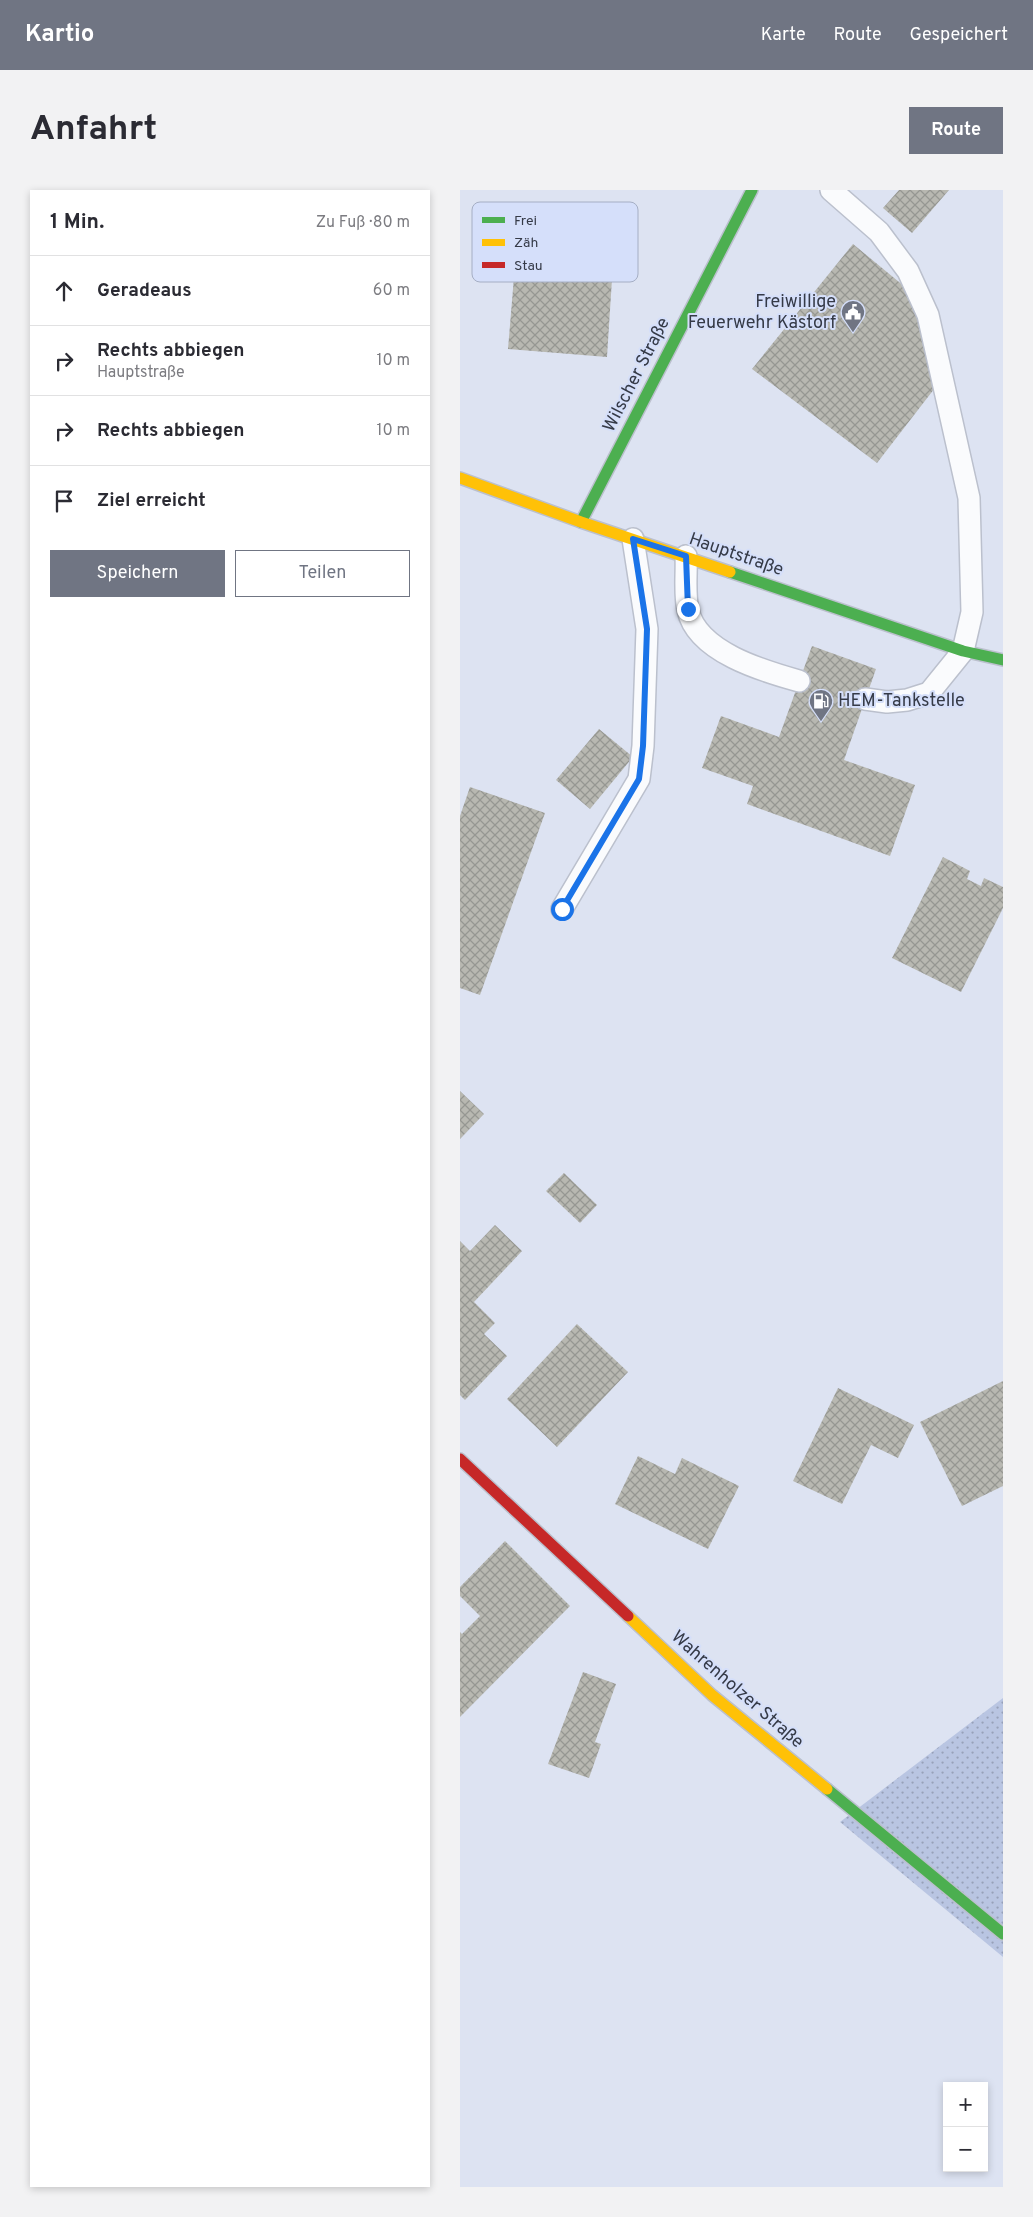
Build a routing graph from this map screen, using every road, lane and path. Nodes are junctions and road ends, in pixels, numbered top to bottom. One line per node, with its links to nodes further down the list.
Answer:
1 (752, 190): 4 (street, Wilscher Straße)
2 (831, 190): 7 (lane)
3 (460, 478): 4 (street, Hauptstraße)
4 (581, 522): 5 (street, Hauptstraße)
5 (633, 539): 6 (street, Hauptstraße); 11 (lane)
6 (686, 556): 7 (street, Hauptstraße); 9 (lane)
7 (963, 651): 8 (street, Hauptstraße); 10 (lane)
8 (1003, 660)
9 (799, 681)
10 (865, 700)
11 (562, 909)
12 (460, 1459): 13 (street, Wahrenholzer Straße)
13 (1003, 1934)

